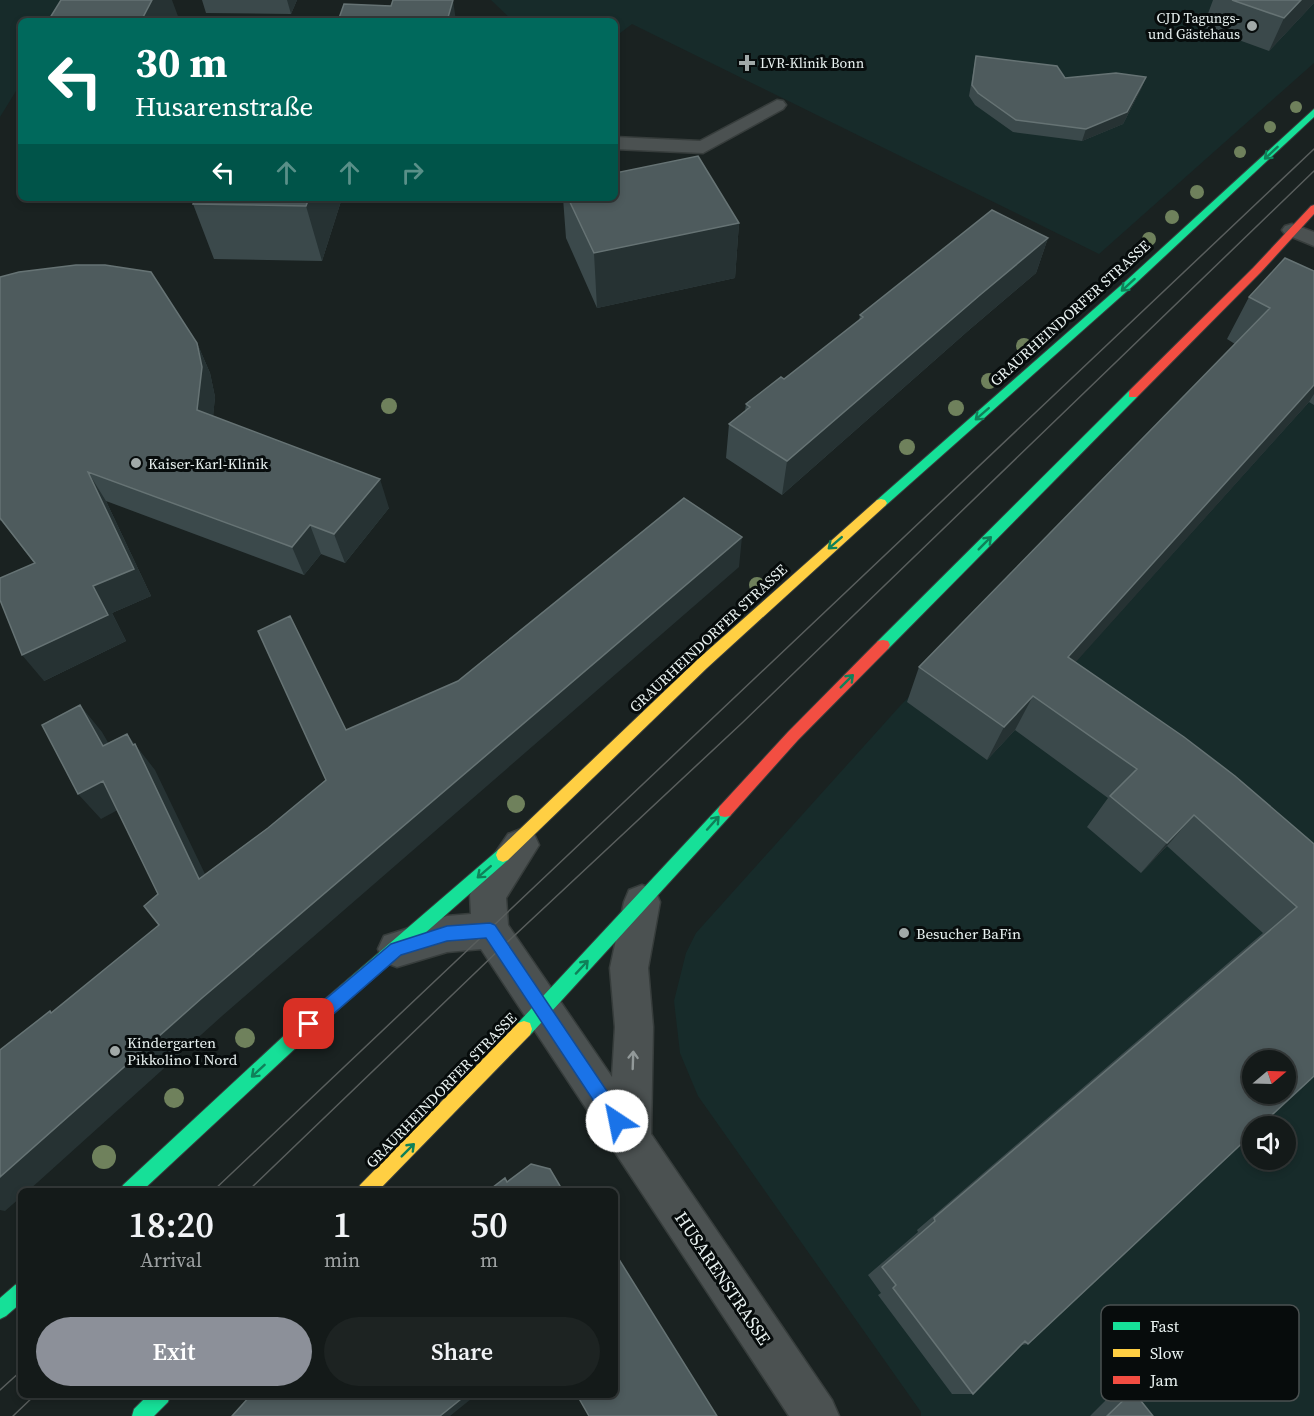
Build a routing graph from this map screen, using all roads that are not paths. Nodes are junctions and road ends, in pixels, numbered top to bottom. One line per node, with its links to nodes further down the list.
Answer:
1 (777, 105): 3 (lane)
2 (1314, 112): 7 (main road, GRAURHEINDORFER STRASSE, one-way to 7)
3 (618, 143)
4 (1314, 208): 5 (main road, GRAURHEINDORFER STRASSE)
5 (1292, 230): 6 (lane); 8 (main road, GRAURHEINDORFER STRASSE, one-way to 5)
6 (1314, 240)
7 (528, 833): 9 (street, HUSARENSTRASSE); 10 (main road, GRAURHEINDORFER STRASSE, one-way to 10)
8 (642, 902): 11 (main road, GRAURHEINDORFER STRASSE, one-way to 8); 12 (street, one-way to 8)
9 (490, 930): 10 (street); 11 (street, HUSARENSTRASSE)
10 (397, 949): 13 (main road, GRAURHEINDORFER STRASSE, one-way to 13)
11 (542, 1010): 12 (street, HUSARENSTRASSE); 14 (main road, GRAURHEINDORFER STRASSE, one-way to 11)
12 (630, 1140): 19 (street, HUSARENSTRASSE)
13 (132, 1188)
14 (369, 1188)
15 (18, 1294): 16 (main road)
16 (0, 1310)
17 (158, 1398): 18 (main road)
18 (141, 1416)
19 (816, 1416)

